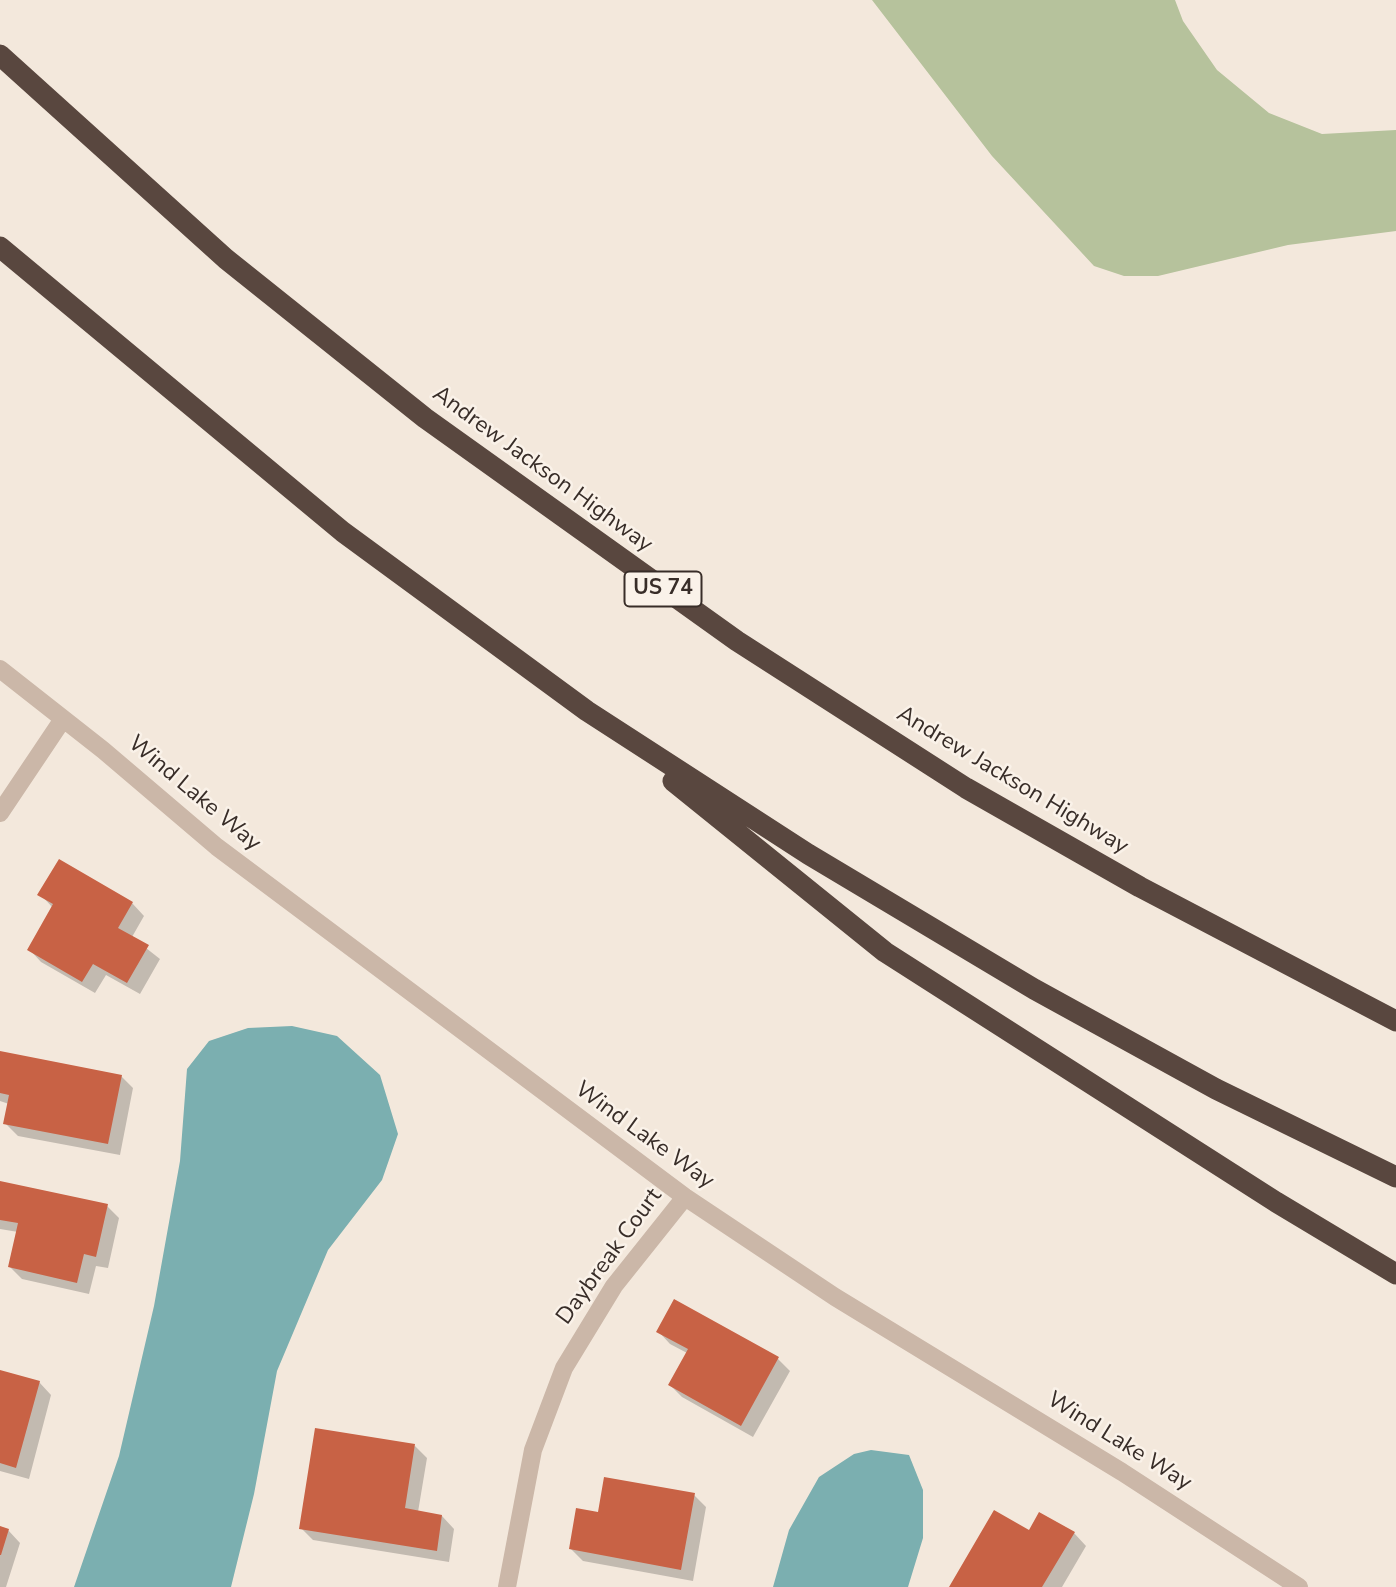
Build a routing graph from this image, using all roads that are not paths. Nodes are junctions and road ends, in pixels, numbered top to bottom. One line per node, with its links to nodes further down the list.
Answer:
1 (0, 55): 7 (highway, Andrew Jackson Highway / US 74)
2 (0, 247): 4 (highway)
3 (0, 669): 5 (street, Wind Lake Way)
4 (587, 711): 8 (highway); 10 (highway)
5 (63, 719): 6 (street); 9 (street, Wind Lake Way)
6 (0, 813)
7 (1396, 1021)
8 (1396, 1177)
9 (685, 1197): 11 (street, Daybreak Court); 12 (street, Wind Lake Way)
10 (1396, 1274)
11 (507, 1587)
12 (1299, 1587)

